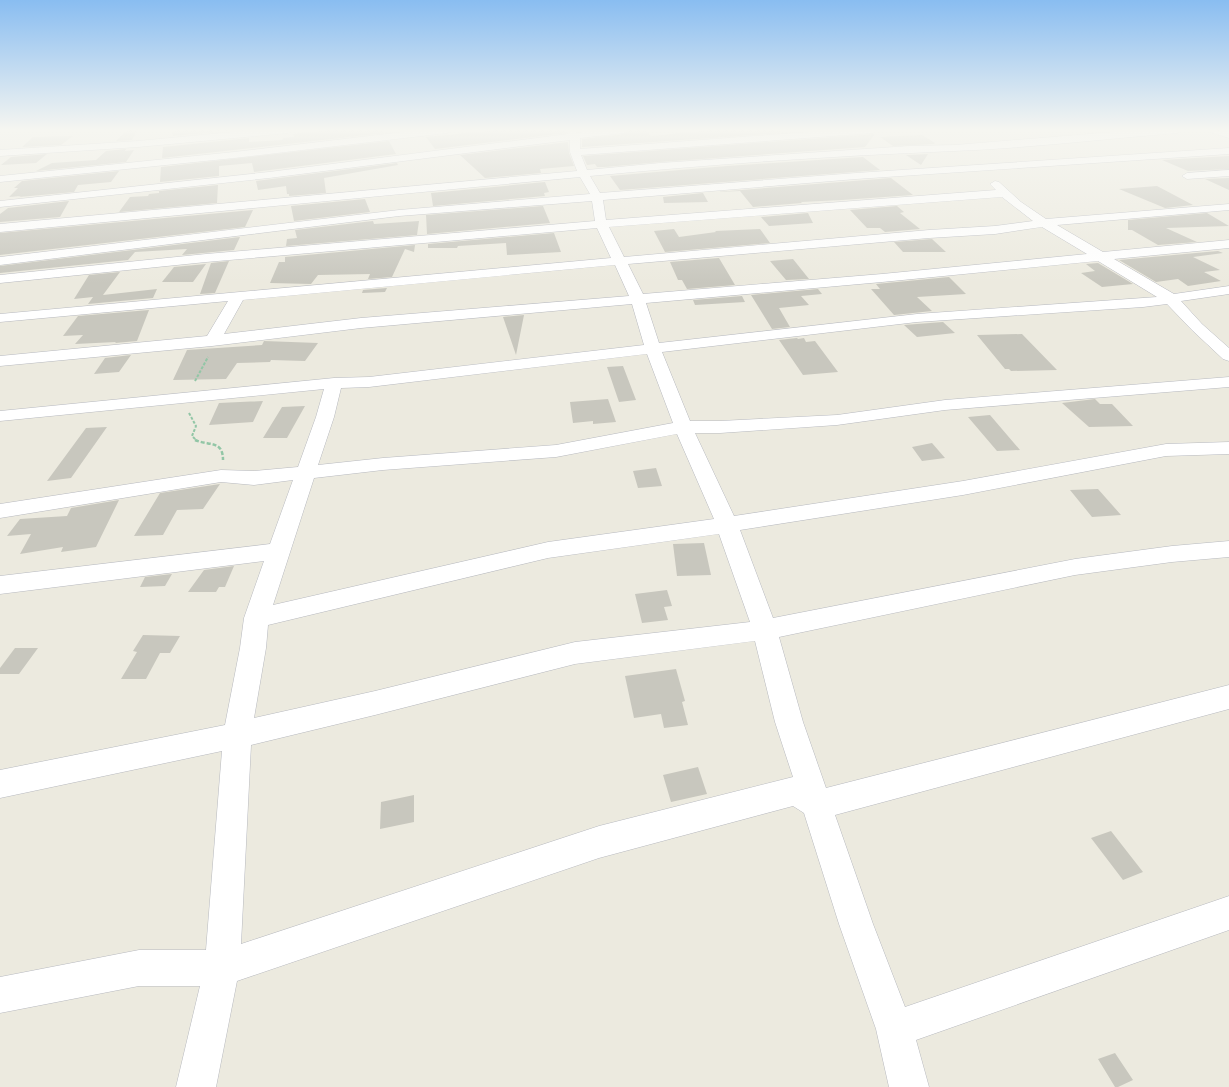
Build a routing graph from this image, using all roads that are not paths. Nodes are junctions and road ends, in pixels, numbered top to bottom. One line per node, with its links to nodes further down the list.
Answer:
1 (52, 181): 7 (street)
2 (194, 181): 7 (street)
3 (491, 181): 14 (street)
4 (588, 181): 9 (street)
5 (810, 181): 9 (street)
6 (991, 181): 8 (street)
7 (45, 192): 10 (street); 14 (street)
8 (1005, 193): 12 (street); 13 (street)
9 (597, 197): 12 (street); 19 (street)
10 (0, 204)
11 (1229, 207): 13 (street)
12 (601, 224): 18 (street); 20 (street)
13 (1044, 224): 17 (street); 18 (street)
14 (5, 227): 15 (street)
15 (0, 237)
16 (1229, 244): 17 (street)
17 (1100, 255): 23 (street); 24 (street)
18 (618, 260): 22 (street); 24 (street)
19 (0, 261)
20 (0, 279)
21 (1229, 290): 23 (street)
22 (238, 297): 25 (street); 26 (street)
23 (1170, 298): 27 (street); 28 (street)
24 (638, 299): 26 (street); 27 (street)
25 (0, 318)
26 (212, 341): 29 (street)
27 (653, 349): 31 (street); 33 (street)
28 (1229, 356)
29 (0, 361)
30 (1229, 382): 33 (street)
31 (334, 383): 32 (street); 35 (street)
32 (0, 416)
33 (683, 428): 35 (street); 37 (street)
34 (1229, 448): 37 (street)
35 (305, 473): 36 (street); 39 (street)
36 (0, 511)
37 (727, 525): 41 (street); 42 (street)
38 (1229, 550): 42 (street)
39 (279, 551): 40 (street); 41 (street)
40 (0, 585)
41 (256, 618): 44 (street)
42 (765, 630): 44 (street); 46 (street)
43 (1229, 697): 46 (street)
44 (237, 735): 45 (street); 48 (street)
45 (0, 784)
46 (818, 805): 48 (street); 50 (street)
47 (1229, 913): 50 (street)
48 (222, 968): 49 (street); 51 (street)
49 (0, 995)
50 (895, 1029): 52 (street)
51 (196, 1087)
52 (909, 1087)

